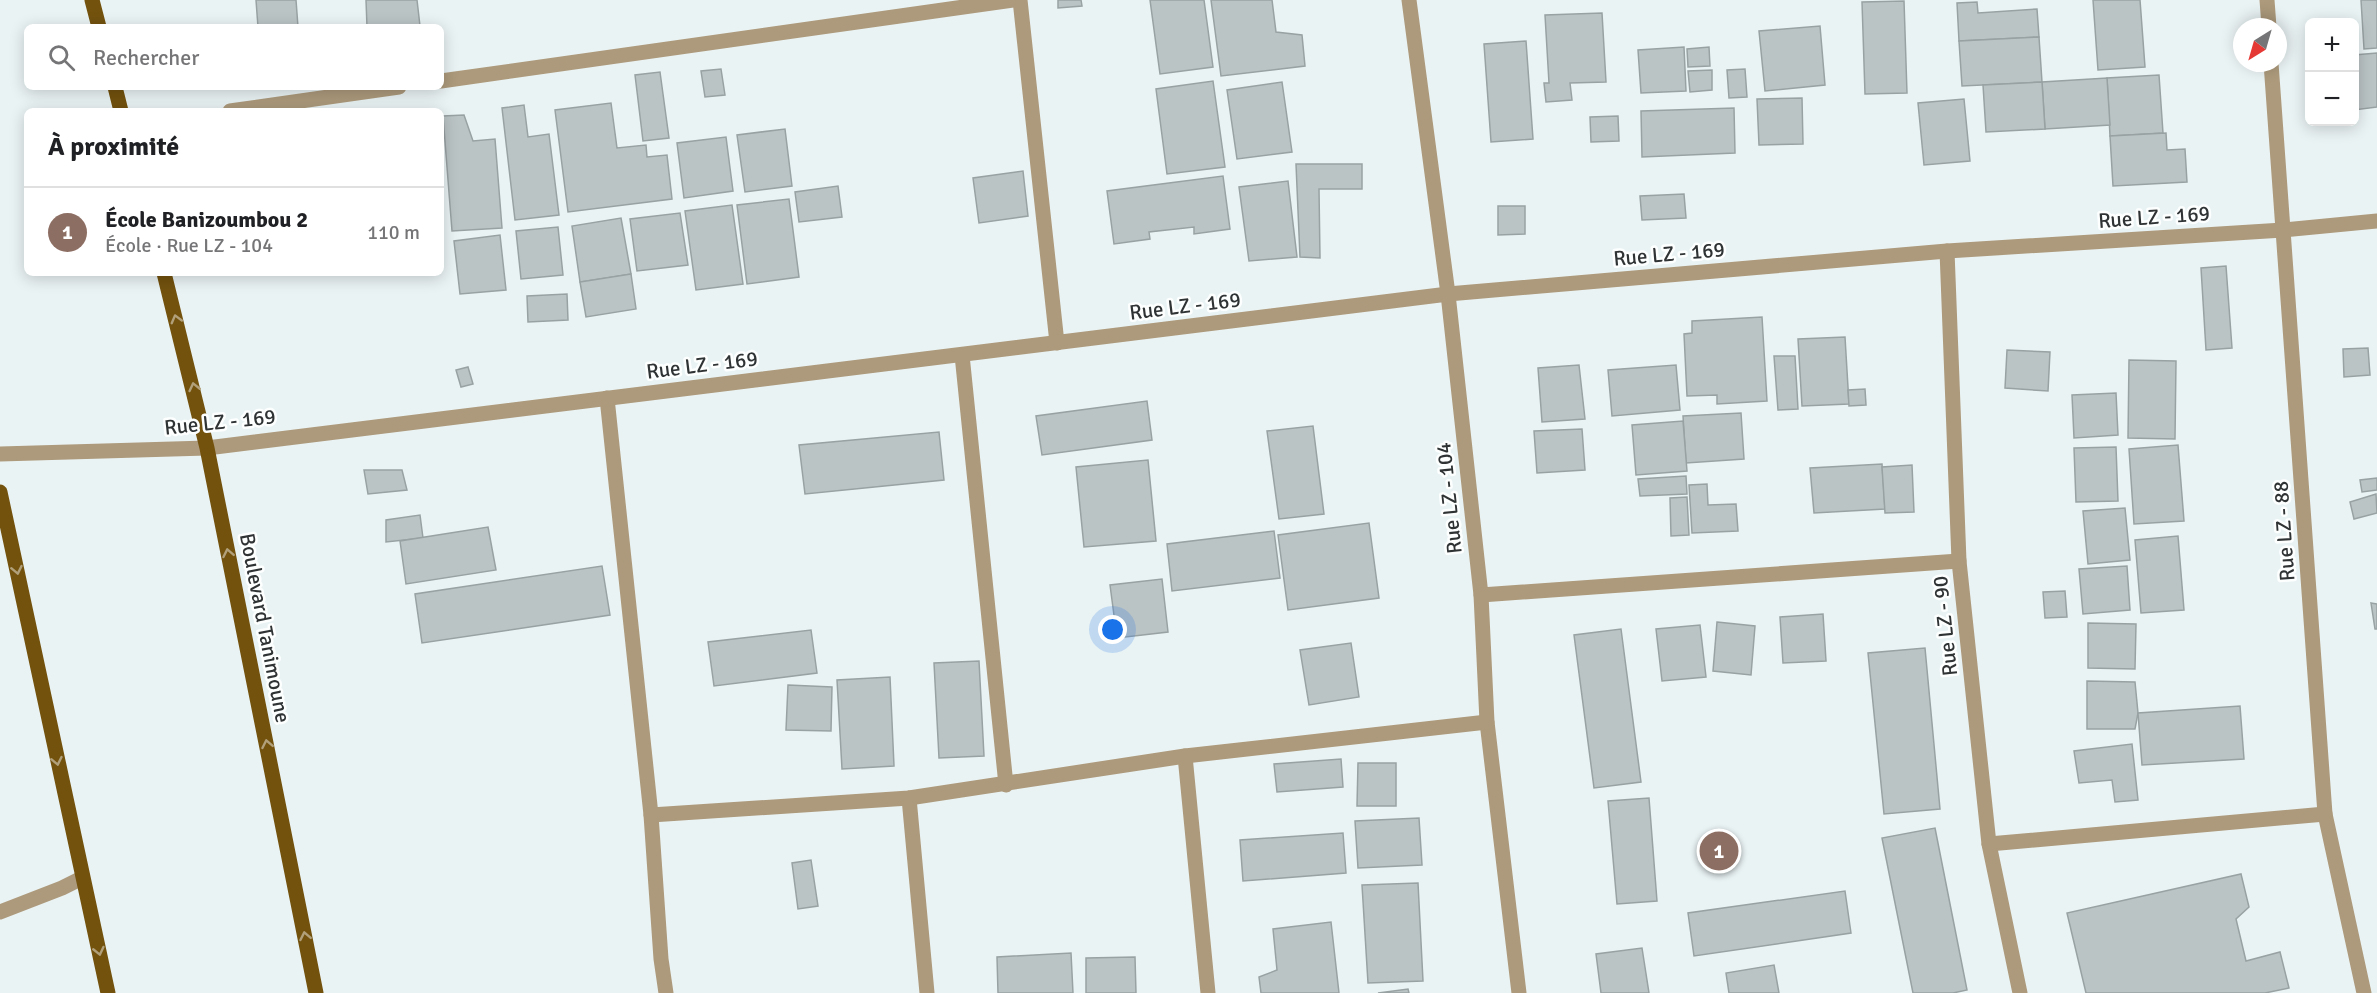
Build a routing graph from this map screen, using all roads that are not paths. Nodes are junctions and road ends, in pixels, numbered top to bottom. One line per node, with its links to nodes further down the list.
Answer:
1 (92, 0): 7 (main road)
2 (1013, 0): 9 (street)
3 (1020, 0): 19 (street)
4 (1409, 0): 18 (street, Rue LZ - 104)
5 (2267, 0): 6 (street)
6 (2268, 18)
7 (98, 24)
8 (2272, 72): 15 (street, Rue LZ - 88)
9 (444, 81)
10 (116, 90): 12 (main road)
11 (378, 90): 13 (street)
12 (120, 108)
13 (251, 108)
14 (2377, 221): 15 (street, Rue LZ - 169)
15 (2283, 230): 16 (street, Rue LZ - 169); 31 (street, Rue LZ - 88)
16 (1947, 251): 18 (street, Rue LZ - 169); 25 (street, Rue LZ - 90)
17 (165, 276): 22 (main road, Boulevard Tanimoune, one-way to 17)
18 (1448, 294): 19 (street, Rue LZ - 169); 26 (street, Rue LZ - 104)
19 (1057, 343): 20 (street, Rue LZ - 169)
20 (962, 355): 21 (street, Rue LZ - 169); 29 (street)
21 (607, 398): 22 (street, Rue LZ - 169); 32 (street)
22 (207, 448): 23 (street, Rue LZ - 169); 37 (main road, Boulevard Tanimoune, one-way to 22)
23 (0, 454)
24 (0, 492): 34 (main road, one-way to 34)
25 (1959, 561): 26 (street); 33 (street, Rue LZ - 90)
26 (1480, 595): 27 (street, Rue LZ - 104)
27 (1487, 722): 28 (street); 41 (street, Rue LZ - 104)
28 (1185, 756): 29 (street); 40 (street)
29 (1006, 785): 30 (street)
30 (909, 798): 32 (street); 39 (street)
31 (2325, 814): 33 (street); 43 (street, Rue LZ - 88)
32 (651, 815): 38 (street)
33 (1989, 844): 42 (street, Rue LZ - 90)
34 (82, 878): 35 (street); 36 (main road, one-way to 36)
35 (0, 912)
36 (108, 993)
37 (316, 993)
38 (666, 993)
39 (927, 993)
40 (1208, 993)
41 (1519, 993)
42 (2020, 993)
43 (2364, 993)

